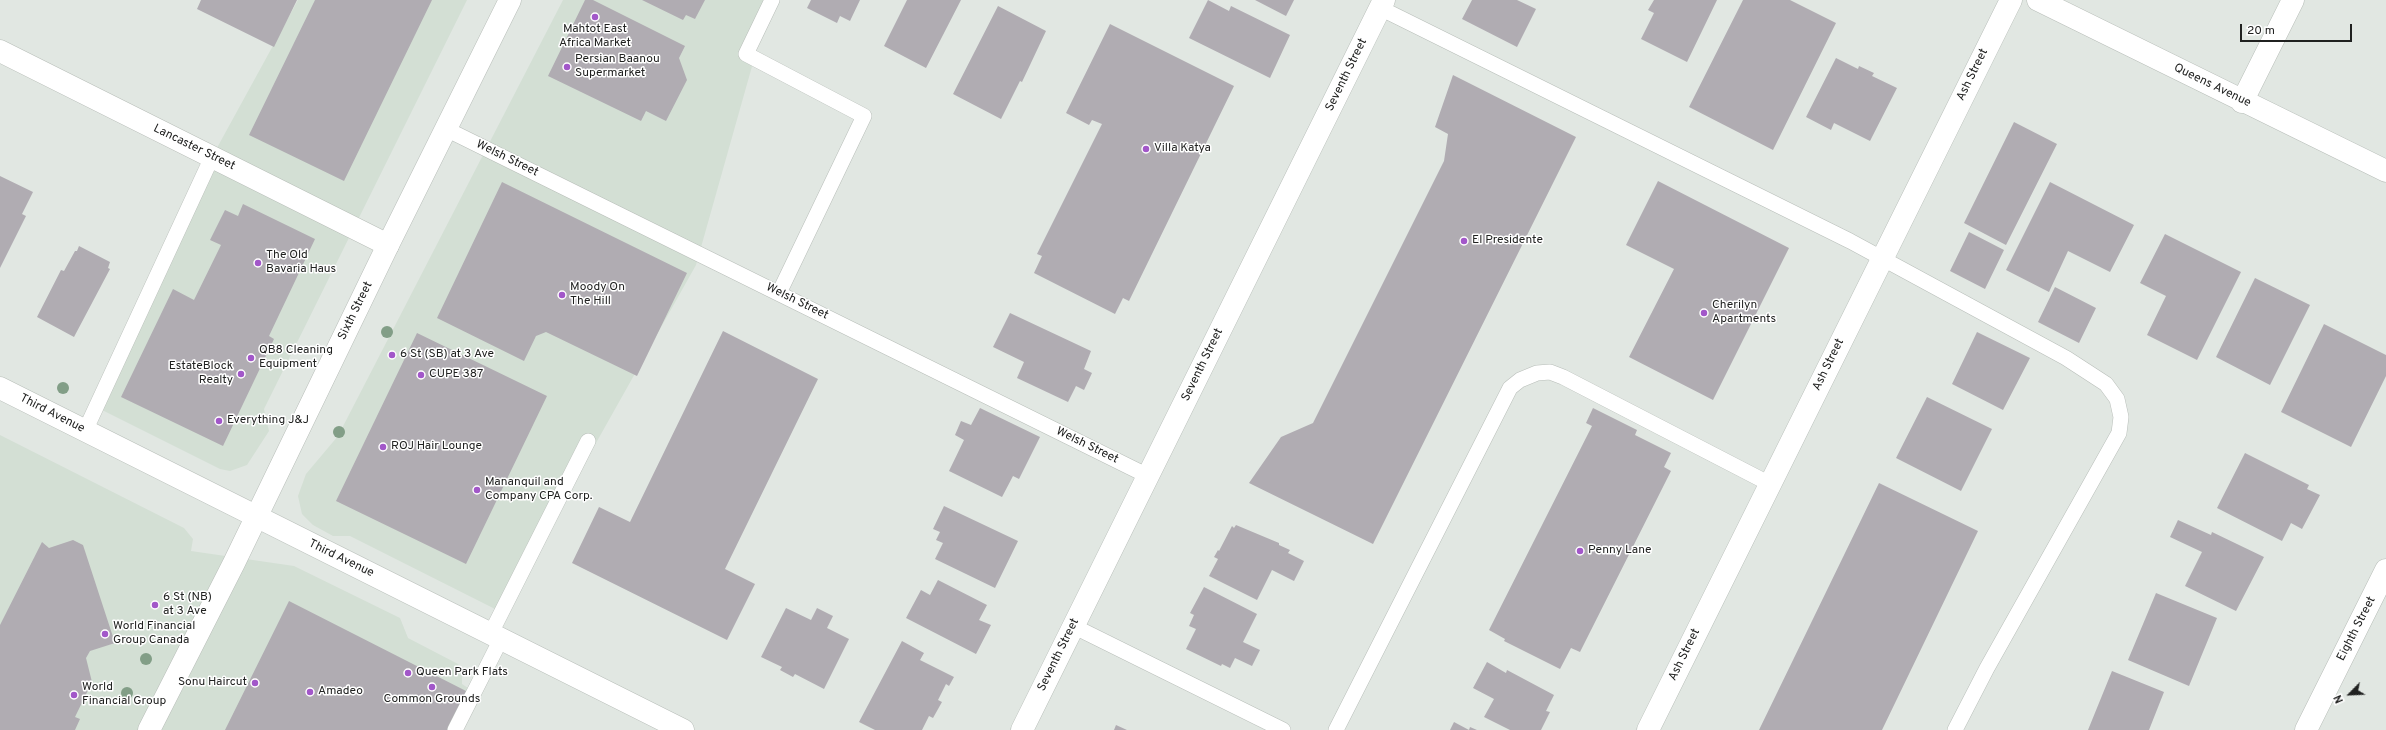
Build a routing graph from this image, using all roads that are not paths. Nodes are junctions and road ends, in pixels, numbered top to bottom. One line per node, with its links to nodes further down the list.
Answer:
1 (510, 0): 9 (street, Sixth Street)
2 (772, 0): 14 (lane)
3 (2011, 0): 13 (street, Ash Street)
4 (2038, 0): 8 (street, Queens Avenue)
5 (2293, 0): 8 (street)
6 (1382, 4): 13 (lane); 18 (street, Seventh Street)
7 (0, 51): 10 (street, Lancaster Street)
8 (2242, 102): 11 (street, Queens Avenue)
9 (446, 129): 12 (street, Sixth Street); 14 (lane, Welsh Street)
10 (212, 157): 12 (street, Lancaster Street); 16 (lane)
11 (2386, 171)
12 (388, 245): 20 (street, Sixth Street)
13 (1883, 258): 19 (street, Ash Street); 31 (lane)
14 (778, 292): 18 (lane, Welsh Street)
15 (0, 388): 16 (street, Third Avenue)
16 (85, 430): 20 (street, Third Avenue)
17 (588, 441): 23 (lane)
18 (1148, 476): 22 (street, Seventh Street)
19 (1770, 484): 29 (lane); 30 (street, Ash Street)
20 (256, 517): 23 (street, Third Avenue); 24 (street, Sixth Street)
21 (2385, 575): 32 (street, Eighth Street)
22 (1073, 626): 27 (street, Seventh Street); 28 (lane)
23 (496, 636): 25 (lane); 26 (street, Third Avenue)
24 (149, 730)
25 (455, 730)
26 (683, 730)
27 (1022, 730)
28 (1283, 730)
29 (1336, 730)
30 (1648, 730)
31 (1955, 730)
32 (2306, 730)

